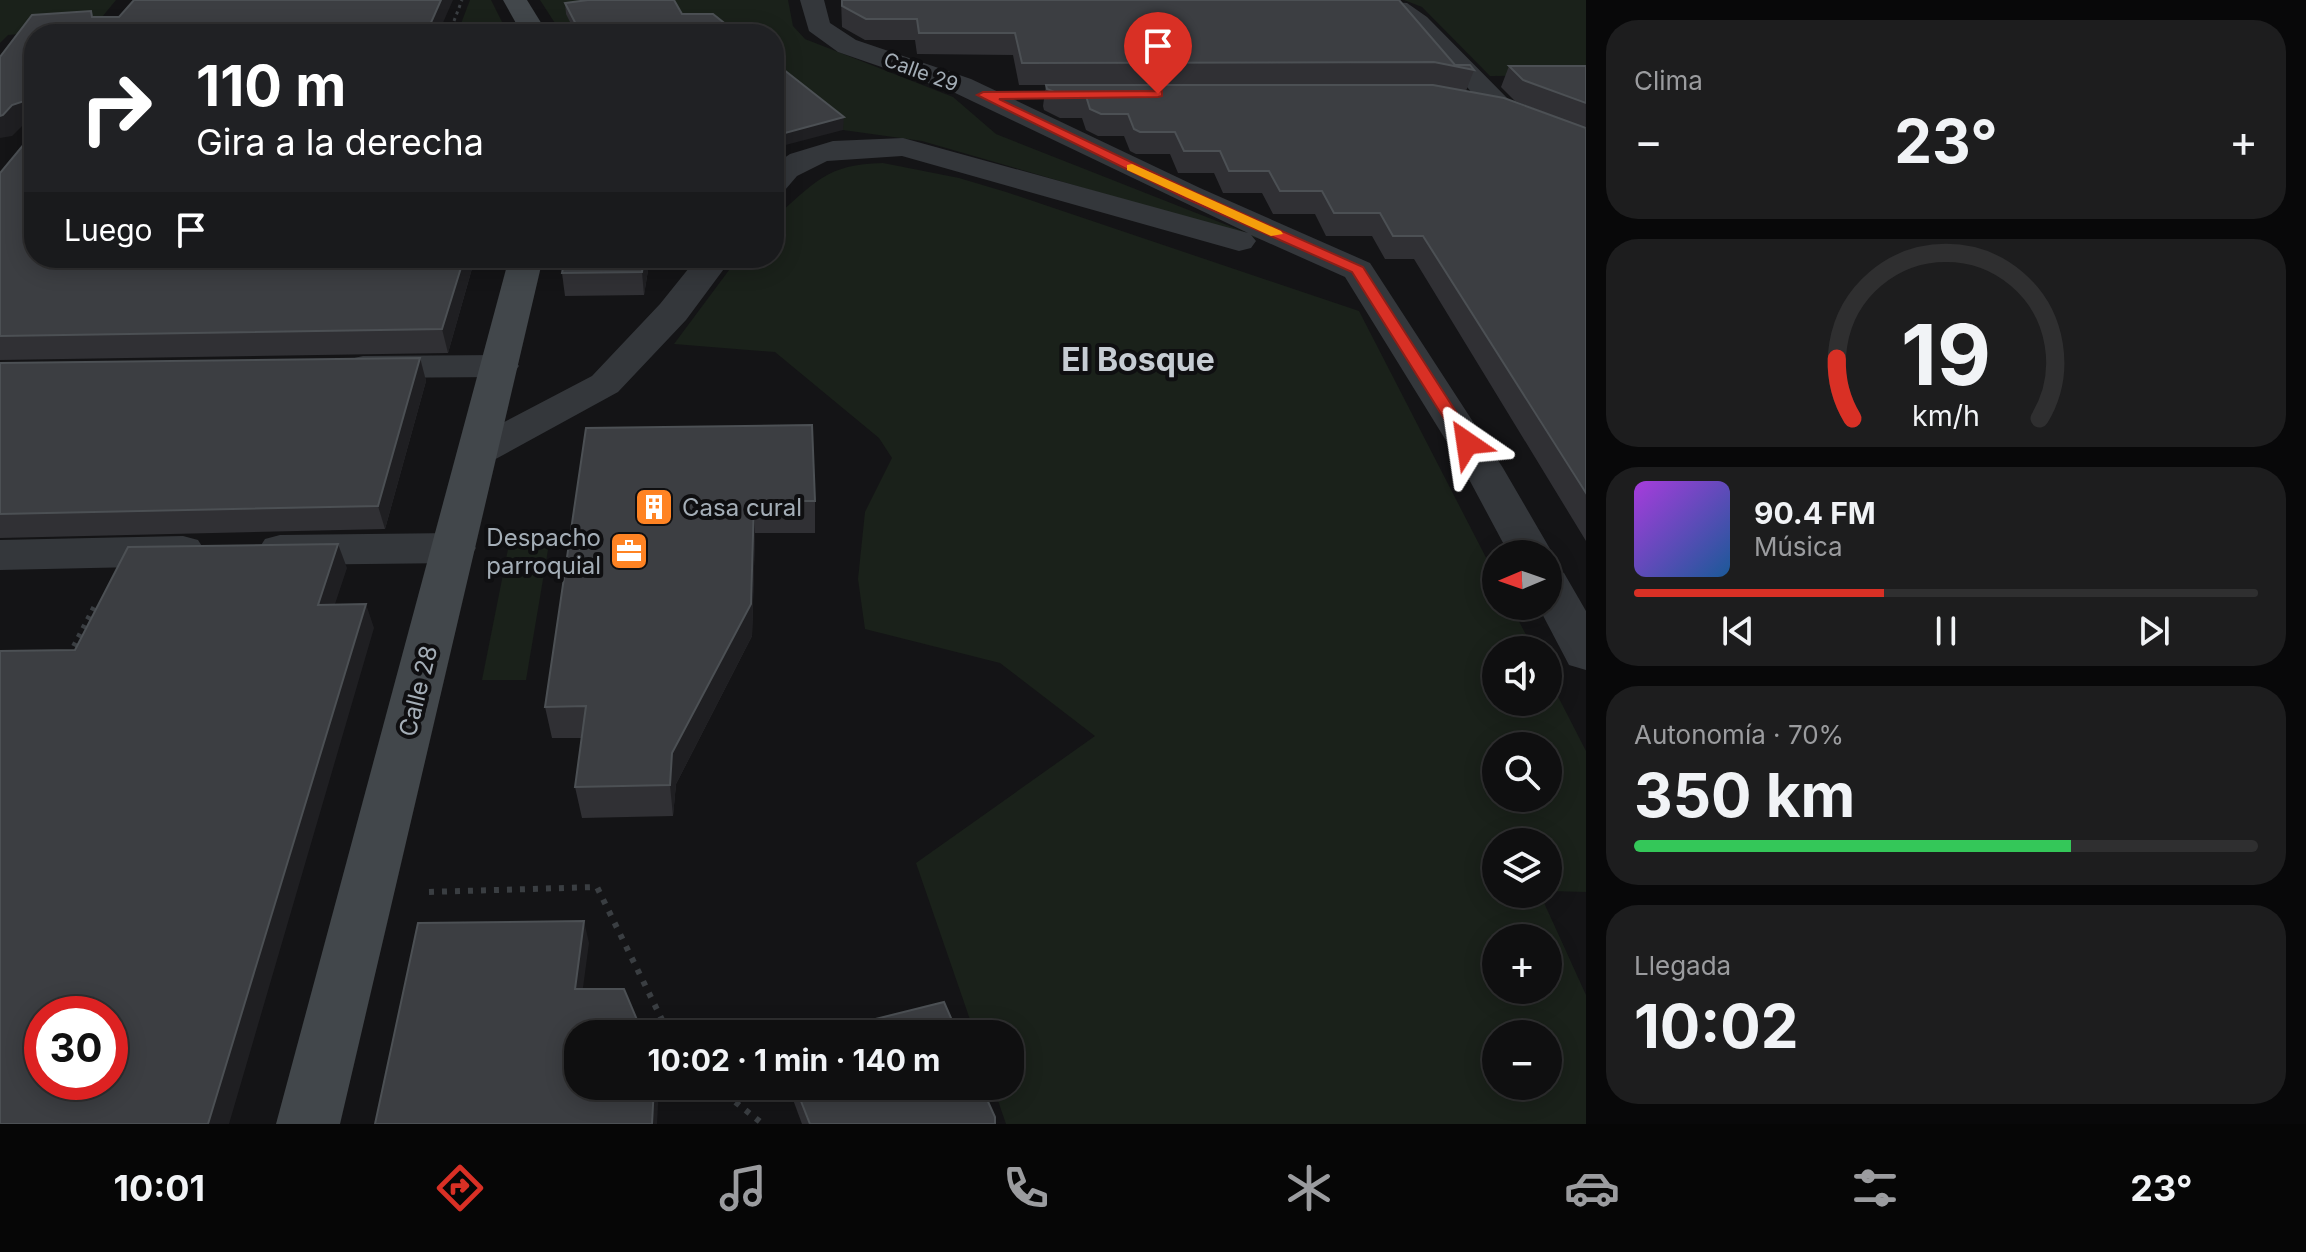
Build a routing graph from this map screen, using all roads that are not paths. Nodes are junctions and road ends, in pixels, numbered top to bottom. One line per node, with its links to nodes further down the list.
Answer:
1 (515, 0): 4 (street)
2 (812, 0): 5 (street, Calle 29)
3 (1369, 0): 8 (street)
4 (529, 24)
5 (983, 95): 6 (street); 13 (street, Calle 29)
6 (1046, 95)
7 (1457, 101): 8 (street)
8 (1503, 110): 9 (street)
9 (1531, 120)
10 (784, 171): 13 (street)
11 (524, 268): 14 (street, Calle 28)
12 (707, 268): 16 (street)
13 (1358, 270): 17 (street)
14 (500, 366): 15 (street); 16 (street, Calle 28)
15 (330, 368)
16 (478, 452): 18 (street, Calle 28)
17 (1523, 540)
18 (454, 548): 19 (street); 22 (street, Calle 28)
19 (0, 555)
20 (1562, 609): 21 (street)
21 (1586, 652)
22 (308, 1124)

